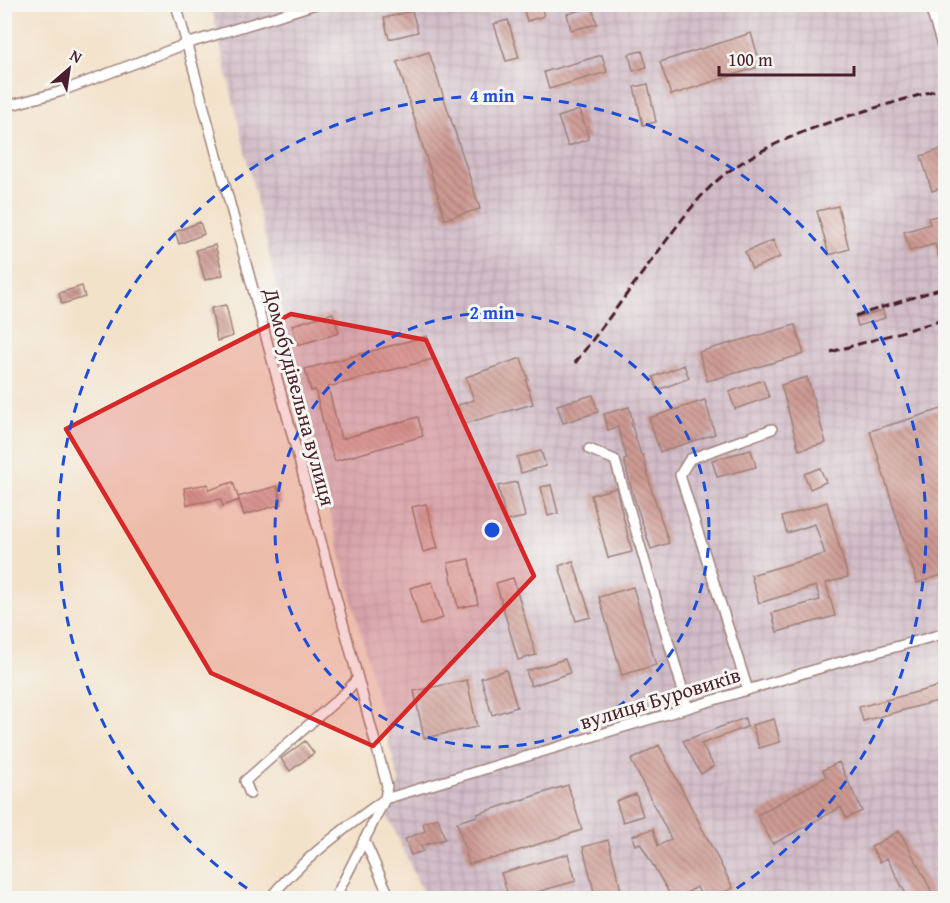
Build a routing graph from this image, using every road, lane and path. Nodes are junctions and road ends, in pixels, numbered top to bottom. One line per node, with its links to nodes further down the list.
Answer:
1 (176, 4): 4 (street, Домобудівельна вулиця)
2 (316, 4): 4 (street)
3 (929, 4): 5 (street)
4 (186, 44): 6 (street); 10 (street, Домобудівельна вулиця)
5 (945, 58)
6 (4, 107)
7 (771, 429): 11 (street)
8 (589, 449): 12 (street)
9 (945, 633): 11 (street, вулиця Буровиків)
10 (357, 680): 13 (street); 14 (street, Домобудівельна вулиця)
11 (748, 690): 12 (street, вулиця Буровиків)
12 (688, 708): 14 (street, вулиця Буровиків)
13 (250, 794)
14 (385, 799): 15 (street); 16 (street, вулиця Буровиків)
15 (364, 839): 17 (street); 18 (street)
16 (270, 898)
17 (335, 898)
18 (390, 898)

